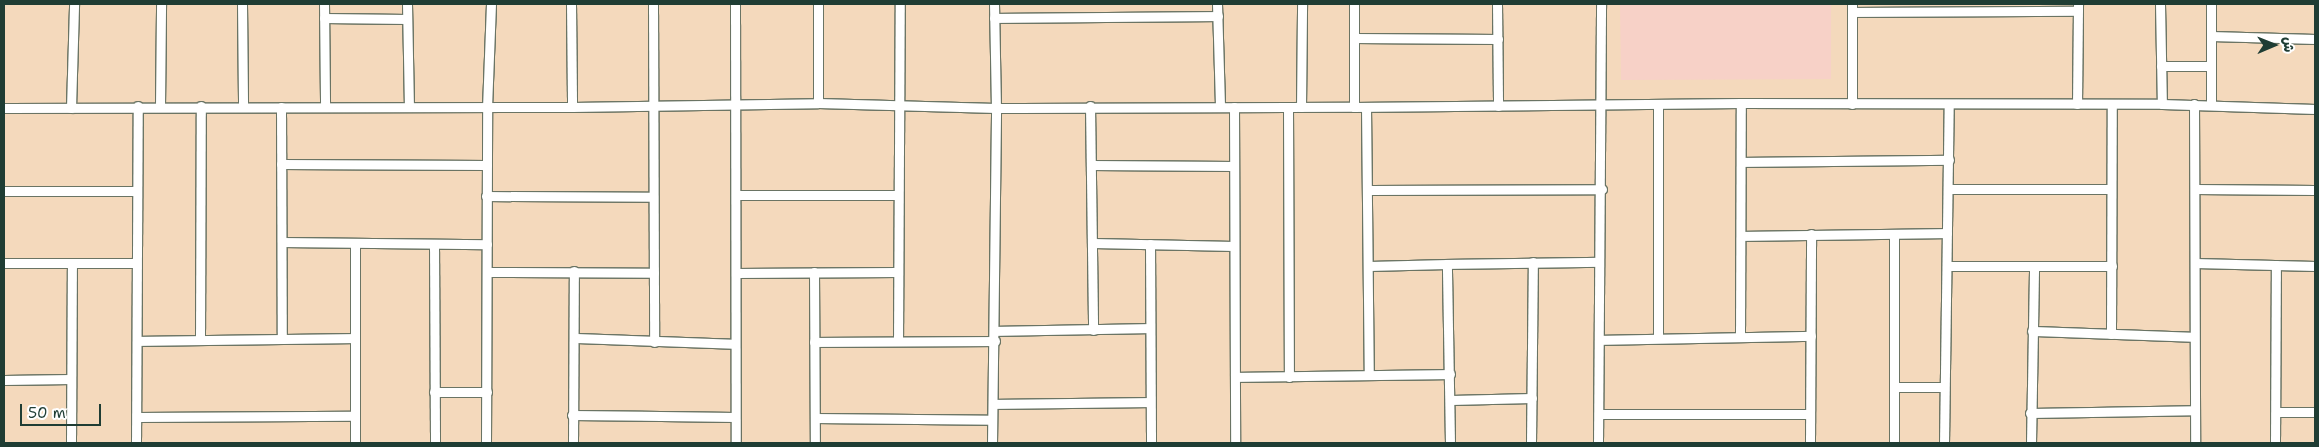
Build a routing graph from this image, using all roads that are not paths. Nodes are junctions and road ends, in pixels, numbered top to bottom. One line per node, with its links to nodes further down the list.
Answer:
1 (74, 4): 63 (street)
2 (161, 4): 46 (street)
3 (242, 4): 48 (street)
4 (324, 4): 23 (street)
5 (407, 4): 25 (street)
6 (491, 4): 64 (street)
7 (572, 4): 55 (street)
8 (653, 4): 49 (street)
9 (735, 4): 40 (street)
10 (818, 4): 33 (street)
11 (900, 4): 41 (street)
12 (994, 4): 24 (street)
13 (1218, 4): 22 (street)
14 (1302, 4): 59 (street)
15 (1354, 4): 27 (street)
16 (1497, 4): 28 (street)
17 (1601, 4): 42 (street)
18 (2160, 4): 30 (street)
19 (2211, 4): 26 (street)
20 (2078, 7): 21 (street); 36 (street)
21 (1852, 8): 35 (street)
22 (1218, 16): 24 (street); 56 (street)
23 (324, 18): 25 (street); 53 (street)
24 (994, 18): 65 (street)
25 (407, 19): 54 (street)
26 (2211, 36): 29 (street); 31 (street)
27 (1354, 38): 28 (street); 60 (street)
28 (1498, 39): 51 (street)
29 (2315, 39)
30 (2161, 66): 31 (street); 38 (street)
31 (2211, 66): 44 (street)
32 (1742, 103): 34 (street); 35 (street); 68 (street)
33 (818, 104): 40 (street); 41 (street)
34 (1658, 104): 42 (street); 125 (street)
35 (1852, 104): 43 (street)
36 (2077, 104): 37 (street); 43 (street)
37 (2112, 104): 38 (street); 73 (street)
38 (2162, 104): 39 (street)
39 (2194, 104): 44 (street); 77 (street)
40 (734, 105): 49 (street); 82 (street)
41 (900, 105): 65 (street); 81 (street)
42 (1603, 105): 51 (street); 74 (street)
43 (1949, 105): 67 (street)
44 (2211, 105): 66 (street)
45 (138, 106): 46 (street); 63 (street); 80 (street)
46 (160, 106): 47 (street)
47 (201, 106): 48 (street); 127 (street)
48 (242, 106): 52 (street)
49 (651, 106): 55 (street); 84 (street)
50 (1090, 106): 56 (street); 65 (street); 70 (street)
51 (1498, 106): 61 (street)
52 (281, 107): 53 (street); 69 (street)
53 (325, 107): 54 (street)
54 (409, 107): 64 (street)
55 (572, 107): 64 (street)
56 (1220, 107): 57 (street)
57 (1234, 107): 58 (street); 72 (street)
58 (1288, 107): 59 (street); 138 (street)
59 (1301, 107): 60 (street)
60 (1354, 107): 61 (street)
61 (1366, 107): 76 (street)
62 (4, 108): 63 (street)
63 (71, 108)
64 (487, 108): 71 (street)
65 (996, 108): 117 (street)
66 (2315, 109)
67 (1948, 160): 68 (street); 75 (street)
68 (1741, 162): 88 (street)
69 (282, 164): 71 (street); 89 (street)
70 (1091, 164): 72 (street); 90 (street)
71 (487, 165): 83 (street)
72 (1234, 166): 95 (street)
73 (2111, 188): 75 (street); 106 (street)
74 (1602, 189): 76 (street); 97 (street)
75 (1948, 189): 85 (street)
76 (1368, 190): 104 (street)
77 (2195, 190): 78 (street); 101 (street)
78 (2315, 190)
79 (4, 191): 80 (street)
80 (136, 192): 100 (street)
81 (897, 194): 82 (street); 112 (street)
82 (736, 195): 114 (street)
83 (486, 196): 84 (street); 93 (street)
84 (653, 197): 113 (street)
85 (1948, 233): 87 (street); 105 (street)
86 (1811, 234): 87 (street); 88 (street); 120 (street)
87 (1894, 235): 141 (street)
88 (1742, 236): 121 (street)
89 (282, 242): 91 (street); 126 (street)
90 (1093, 243): 94 (street); 116 (street)
91 (355, 244): 92 (street); 123 (street)
92 (434, 244): 93 (street); 143 (street)
93 (488, 244): 110 (street)
94 (1150, 244): 95 (street); 115 (street)
95 (1234, 246): 137 (street)
96 (1533, 262): 97 (street); 102 (street); 145 (street)
97 (1599, 262): 128 (street)
98 (4, 263): 99 (street)
99 (72, 263): 100 (street); 139 (street)
100 (136, 263): 129 (street)
101 (2195, 263): 103 (street); 122 (street)
102 (1448, 264): 104 (street); 135 (street)
103 (2276, 265): 107 (street); 150 (street)
104 (1369, 266): 136 (street)
105 (1947, 266): 108 (street); 142 (street)
106 (2112, 266): 108 (street); 119 (street)
107 (2315, 266)
108 (2034, 268): 118 (street)
109 (574, 271): 110 (street); 113 (street); 124 (street)
110 (488, 272): 144 (street)
111 (814, 272): 112 (street); 114 (street); 133 (street)
112 (896, 272): 130 (street)
113 (654, 273): 132 (street)
114 (736, 273): 134 (street)
115 (1150, 328): 116 (street); 147 (street)
116 (1092, 330): 117 (street)
117 (995, 331): 131 (street)
118 (2032, 331): 119 (street); 152 (street)
119 (2111, 334): 122 (street)
120 (1811, 336): 121 (street); 155 (street)
121 (1740, 337): 125 (street)
122 (2194, 337): 149 (street)
123 (354, 338): 126 (street); 156 (street)
124 (574, 338): 132 (street); 153 (street)
125 (1658, 338): 128 (street)
126 (282, 339): 127 (street)
127 (200, 340): 129 (street)
128 (1599, 340): 154 (street)
129 (137, 341): 157 (street)
130 (898, 341): 131 (street); 133 (street)
131 (995, 341): 148 (street)
132 (654, 342): 134 (street)
133 (814, 342): 159 (street)
134 (734, 344): 158 (street)
135 (1450, 374): 136 (street); 146 (street)
136 (1368, 375): 138 (street)
137 (1236, 377): 138 (street); 171 (street)
138 (1289, 377)
139 (71, 379): 140 (street); 161 (street)
140 (4, 380)
141 (1895, 387): 142 (street); 176 (street)
142 (1944, 388): 177 (street)
143 (434, 392): 144 (street); 164 (street)
144 (487, 392): 165 (street)
145 (1532, 398): 146 (street); 173 (street)
146 (1451, 400): 172 (street)
147 (1149, 402): 148 (street); 170 (street)
148 (993, 404): 160 (street)
149 (2194, 410): 152 (street); 179 (street)
150 (2276, 412): 151 (street); 180 (street)
151 (2315, 412)
152 (2030, 413): 178 (street)
153 (572, 414): 158 (street); 166 (street)
154 (1599, 414): 155 (street); 174 (street)
155 (1810, 414): 175 (street)
156 (355, 416): 157 (street); 163 (street)
157 (137, 417): 162 (street)
158 (735, 417): 167 (street)
159 (815, 418): 160 (street); 168 (street)
160 (992, 420): 169 (street)
161 (71, 443)
162 (136, 443)
163 (355, 443)
164 (435, 443)
165 (486, 443)
166 (573, 443)
167 (736, 443)
168 (815, 443)
169 (992, 443)
170 (1151, 443)
171 (1235, 443)
172 (1450, 443)
173 (1531, 443)
174 (1598, 443)
175 (1810, 443)
176 (1894, 443)
177 (1944, 443)
178 (2030, 443)
179 (2195, 443)
180 (2275, 443)

